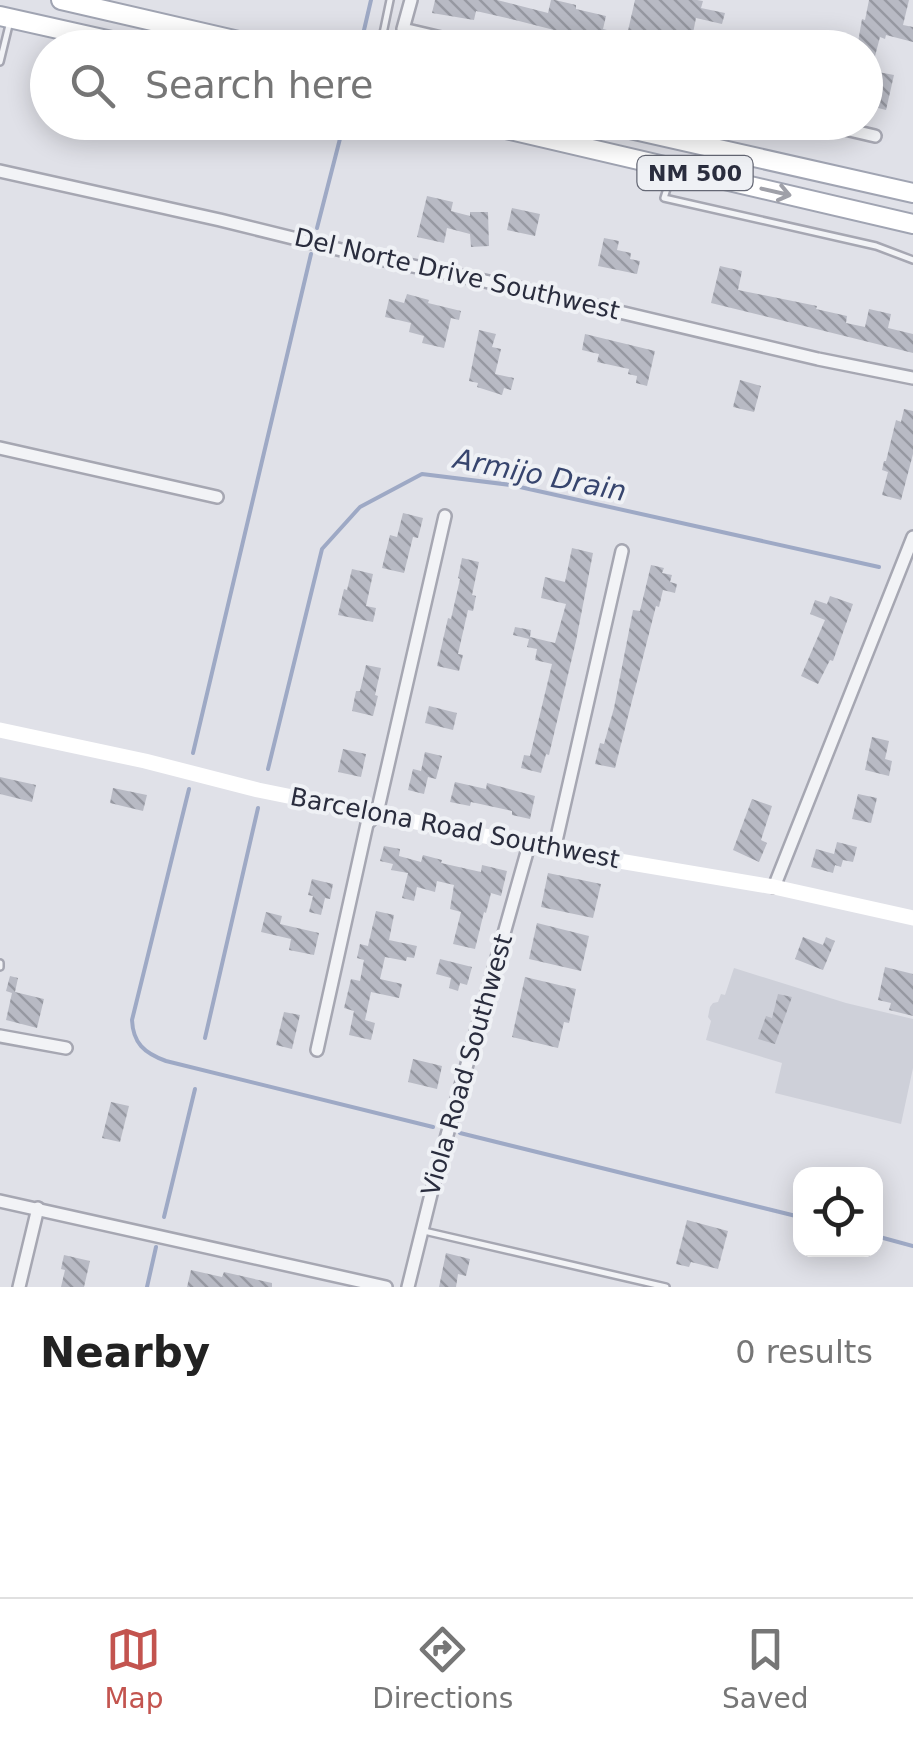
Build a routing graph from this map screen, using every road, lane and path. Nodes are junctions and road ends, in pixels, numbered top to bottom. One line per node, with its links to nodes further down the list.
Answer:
1 (62, 0): 6 (main road)
2 (390, 0): 7 (lane)
3 (411, 0): 8 (street)
4 (5, 17): 5 (main road); 9 (lane)
5 (63, 30)
6 (191, 30)
7 (384, 30)
8 (408, 30)
9 (0, 62)
10 (553, 140): 13 (main road, NM 500)
11 (677, 140): 12 (main road, NM 500)
12 (681, 141): 13 (lane); 15 (main road, NM 500)
13 (674, 168): 16 (main road, NM 500, one-way to 16); 17 (lane)
14 (0, 171): 18 (street, Del Norte Drive Southwest)
15 (913, 194)
16 (913, 224)
17 (913, 260)
18 (913, 378)
19 (0, 448): 20 (street)
20 (217, 497)
21 (445, 516): 25 (street)
22 (913, 537): 28 (street)
23 (622, 551): 27 (street)
24 (0, 730): 25 (street, Barcelona Road Southwest)
25 (377, 813): 26 (street, Barcelona Road Southwest); 32 (street)
26 (529, 845): 27 (street, Barcelona Road Southwest); 35 (street, Viola Road Southwest)
27 (554, 850): 28 (street, Barcelona Road Southwest)
28 (774, 887): 29 (street, Barcelona Road Southwest)
29 (913, 918)
30 (0, 1036): 31 (street)
31 (66, 1048)
32 (317, 1050)
33 (0, 1200): 34 (street)
34 (38, 1208): 36 (street); 37 (street)
35 (421, 1230): 38 (street, Viola Road Southwest); 39 (lane)
36 (19, 1287)
37 (386, 1287)
38 (408, 1287)
39 (666, 1287)

